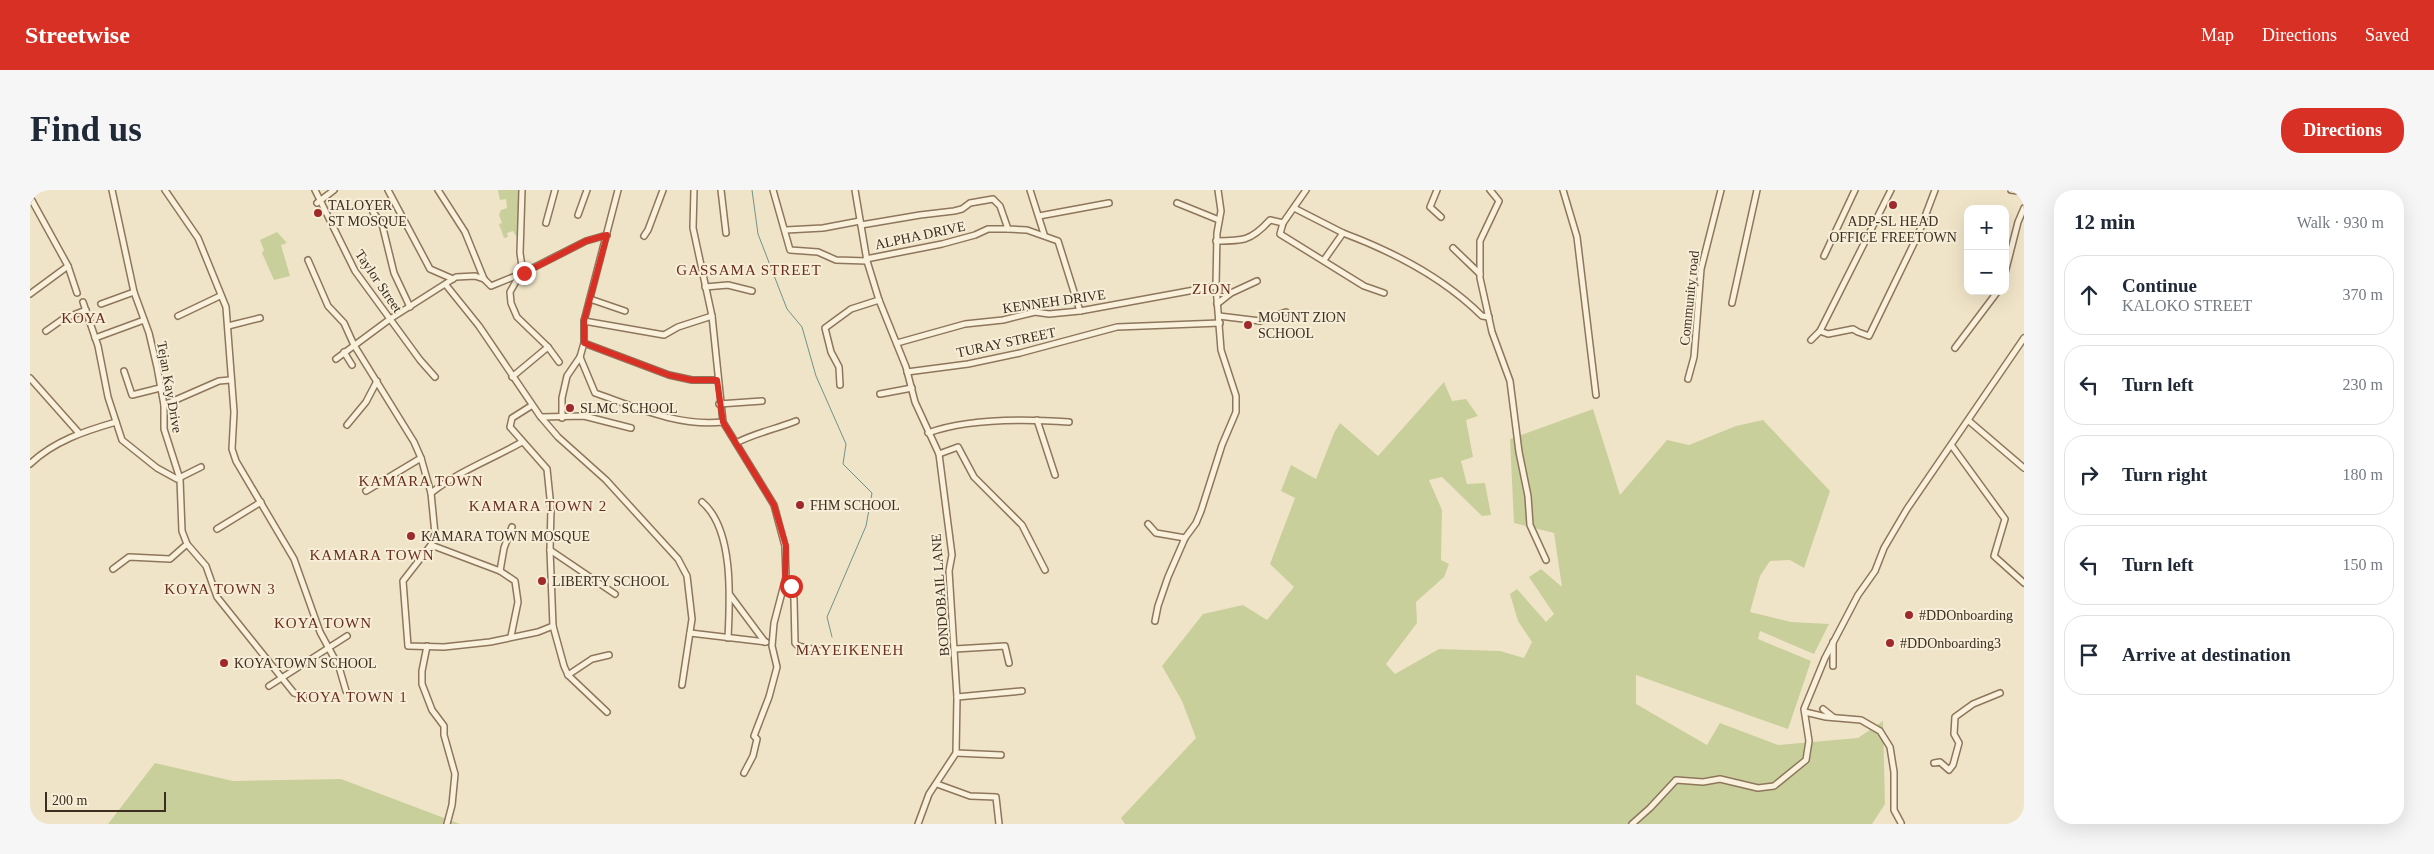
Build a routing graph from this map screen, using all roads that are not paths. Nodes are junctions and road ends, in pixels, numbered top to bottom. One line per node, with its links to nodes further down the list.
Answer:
1 (112, 190): 67 (street, Tejan Kay Drive)
2 (165, 190): 72 (street)
3 (316, 190): 30 (street, Taylor Street)
4 (334, 190): 30 (street)
5 (388, 190): 60 (street)
6 (438, 190): 61 (street)
7 (522, 190): 58 (street)
8 (555, 190): 42 (street)
9 (587, 190): 36 (street)
10 (618, 190): 48 (street)
11 (663, 190): 49 (street)
12 (694, 190): 65 (street)
13 (721, 190): 45 (street)
14 (773, 190): 43 (street)
15 (856, 190): 40 (street, BONDOBAIL LANE)
16 (1030, 190): 37 (street)
17 (1218, 190): 39 (street)
18 (1306, 190): 33 (street)
19 (1437, 190): 38 (street)
20 (1490, 190): 59 (street)
21 (1563, 190): 122 (street)
22 (1721, 190): 114 (street, Community road)
23 (1757, 190): 76 (street)
24 (1855, 190): 52 (street)
25 (1891, 190): 95 (street)
26 (1935, 190): 95 (street)
27 (2011, 190): 28 (street)
28 (2024, 192)
29 (30, 196): 57 (street)
30 (319, 201): 89 (street, Taylor Street)
31 (1110, 203): 37 (street)
32 (1177, 203): 39 (street)
33 (1294, 208): 41 (street); 46 (street)
34 (2024, 208): 53 (street)
35 (373, 212): 79 (street)
36 (578, 215)
37 (1039, 216): 47 (street)
38 (1441, 217)
39 (1219, 220): 50 (street)
40 (861, 223): 43 (street); 44 (street); 55 (street, BONDOBAIL LANE)
41 (1283, 223): 50 (street); 56 (street)
42 (546, 224)
43 (786, 230): 55 (street, ALPHA DRIVE)
44 (1008, 230): 47 (street, ALPHA DRIVE); 55 (street, ALPHA DRIVE)
45 (726, 233)
46 (1343, 233): 56 (street); 87 (street)
47 (1044, 234): 82 (street)
48 (607, 235): 58 (street); 73 (street)
49 (644, 236)
50 (1216, 241): 64 (street)
51 (1453, 248): 59 (street)
52 (1824, 256)
53 (2009, 257)
54 (308, 260): 101 (street)
55 (867, 260): 74 (street, BONDOBAIL LANE)
56 (1324, 260): 69 (street)
57 (68, 266): 68 (street); 70 (street)
58 (522, 274): 61 (street); 102 (street)
59 (1480, 274): 87 (street)
60 (453, 279): 61 (street); 63 (street)
61 (484, 279)
62 (1257, 282): 78 (street)
63 (446, 285): 79 (street); 112 (street)
64 (1216, 286): 78 (street); 82 (street, KENNEH DRIVE)
65 (705, 287): 66 (street); 85 (street)
66 (752, 291)
67 (134, 292): 77 (street); 90 (street, Tejan Kay Drive)
68 (77, 293)
69 (1384, 293)
70 (30, 294)
71 (1995, 295): 103 (street)
72 (220, 296): 84 (street); 93 (street)
73 (590, 299): 81 (street); 91 (street)
74 (878, 300): 100 (street, BONDOBAIL LANE); 118 (street)
75 (83, 302): 80 (street)
76 (1732, 303)
77 (101, 304)
78 (1218, 304): 86 (street)
79 (410, 306): 89 (street)
80 (86, 310): 94 (street); 96 (street)
81 (625, 311)
82 (1080, 311): 100 (street, KENNEH DRIVE)
83 (1286, 312): 86 (street)
84 (178, 316)
85 (712, 316): 91 (street); 116 (street)
86 (1219, 316): 92 (street)
87 (1489, 317): 160 (street)
88 (260, 318): 93 (street)
89 (390, 319): 101 (street); 111 (street, Taylor Street)
90 (144, 320): 96 (street); 119 (street, Tejan Kay Drive)
91 (584, 321): 99 (street)
92 (1220, 322): 110 (street, TURAY STREET); 156 (street)
93 (228, 326): 115 (street)
94 (46, 331)
95 (1820, 331): 98 (street)
96 (95, 338): 132 (street)
97 (2024, 338): 131 (street)
98 (1811, 340)
99 (584, 343): 105 (street); 116 (street)
100 (897, 343): 110 (street, BONDOBAIL LANE)
101 (354, 345): 104 (street); 117 (street)
102 (548, 347): 107 (street); 112 (street)
103 (1955, 348)
104 (344, 352): 106 (street); 108 (street)
105 (580, 357): 128 (street); 133 (street)
106 (336, 359)
107 (559, 362)
108 (352, 365)
109 (124, 371): 119 (street)
110 (907, 372): 120 (street, BONDOBAIL LANE)
111 (435, 377)
112 (512, 377): 126 (street)
113 (30, 378): 137 (street)
114 (1688, 379)
115 (230, 380): 125 (street); 151 (street)
116 (717, 380): 124 (street)
117 (377, 381): 135 (street); 143 (street)
118 (840, 385)
119 (160, 388): 125 (street, Tejan Kay Drive)
120 (912, 388): 121 (street); 138 (street, BONDOBAIL LANE)
121 (880, 394)
122 (1596, 395)
123 (762, 401): 124 (street)
124 (719, 404): 133 (street)
125 (164, 405): 148 (street, Tejan Kay Drive)
126 (531, 406): 127 (street); 139 (street)
127 (540, 416): 128 (street); 170 (street)
128 (562, 418): 136 (street)
129 (1036, 420): 134 (street); 138 (street); 147 (street)
130 (796, 421): 140 (street)
131 (1969, 421): 141 (street); 146 (street)
132 (116, 422): 137 (street); 148 (street)
133 (723, 422): 140 (street)
134 (1069, 422)
135 (347, 425)
136 (631, 428)
137 (78, 432): 144 (street)
138 (928, 433): 142 (street, BONDOBAIL LANE)
139 (522, 442): 150 (street); 159 (street)
140 (736, 443): 164 (street)
141 (1952, 446): 165 (street); 175 (street)
142 (939, 454): 162 (street); 179 (street, BONDOBAIL LANE)
143 (421, 458): 149 (street); 150 (street)
144 (30, 464)
145 (201, 466): 148 (street)
146 (2024, 468)
147 (1055, 475)
148 (180, 479): 157 (street, Tejan Kay Drive)
149 (366, 491)
150 (431, 493): 158 (street)
151 (261, 502): 155 (street); 178 (street)
152 (702, 502): 167 (street)
153 (1148, 524): 156 (street)
154 (512, 527): 163 (street)
155 (217, 529)
156 (1185, 538): 168 (street)
157 (188, 544): 161 (street); 186 (street, Tejan Kay Drive)
158 (431, 545): 163 (street); 176 (street)
159 (550, 550): 166 (street); 169 (street)
160 (1546, 560)
161 (113, 569)
162 (1045, 570)
163 (500, 571): 172 (street)
164 (785, 583): 177 (street); 180 (street)
165 (2024, 583)
166 (615, 594)
167 (730, 595): 173 (street); 174 (street)
168 (1155, 621)
169 (553, 626): 172 (street); 185 (street)
170 (690, 633): 173 (street); 188 (street)
171 (348, 636): 178 (street)
172 (511, 636): 176 (street)
173 (728, 638): 174 (street)
174 (766, 642): 177 (street)
175 (1833, 642): 183 (street); 184 (street)
176 (427, 646): 205 (street)
177 (772, 646): 202 (street)
178 (328, 648): 186 (street); 191 (street)
179 (955, 649): 182 (street); 194 (street, BONDOBAIL LANE)
180 (821, 651)
181 (609, 655): 185 (street)
182 (1009, 663)
183 (1833, 666)
184 (1820, 670): 187 (street); 197 (street)
185 (568, 675): 196 (street)
186 (281, 678): 189 (street); 193 (street, Tejan Kay Drive)
187 (1823, 678)
188 (682, 685)
189 (269, 686)
190 (1022, 690): 194 (street)
191 (346, 691)
192 (2000, 693): 201 (street)
193 (304, 696)
194 (957, 696): 199 (street, BONDOBAIL LANE)
195 (1823, 710): 198 (street)
196 (607, 712)
197 (1805, 712): 198 (street); 208 (street)
198 (1834, 717): 204 (street)
199 (956, 754): 200 (street); 203 (street)
200 (1001, 755)
201 (1934, 763)
202 (744, 773)
203 (937, 784): 206 (street); 207 (street)
204 (1901, 823)
205 (447, 824)
206 (918, 824)
207 (999, 824)
208 (1632, 824)

